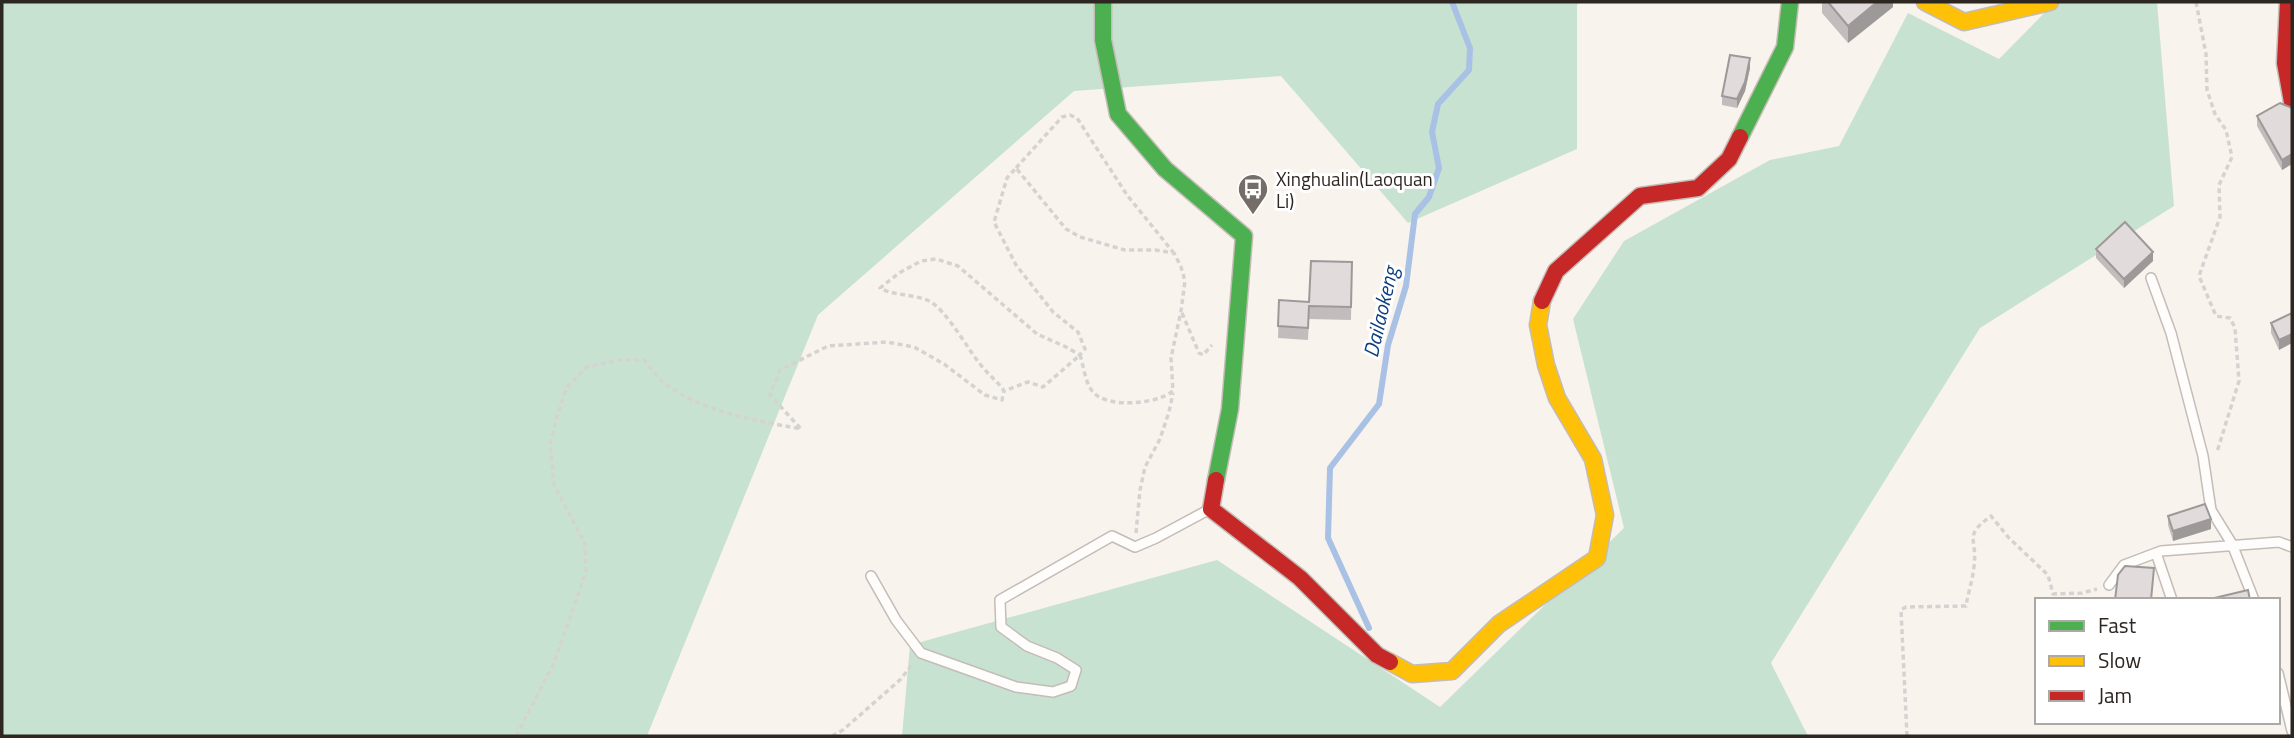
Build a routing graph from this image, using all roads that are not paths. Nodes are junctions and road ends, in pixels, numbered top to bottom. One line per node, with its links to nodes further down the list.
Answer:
1 (1103, 2): 8 (street)
2 (1790, 2): 8 (street)
3 (1925, 2): 4 (street)
4 (2050, 2)
5 (2288, 2): 6 (street)
6 (2292, 103)
7 (2151, 278): 9 (lane)
8 (1211, 509): 12 (lane)
9 (2232, 544): 10 (lane); 11 (lane); 15 (lane)
10 (2292, 547)
11 (2156, 553): 13 (lane); 14 (lane)
12 (871, 576)
13 (2109, 585)
14 (2171, 598)
15 (2253, 598)
16 (2280, 681): 17 (lane)
17 (2292, 732)

